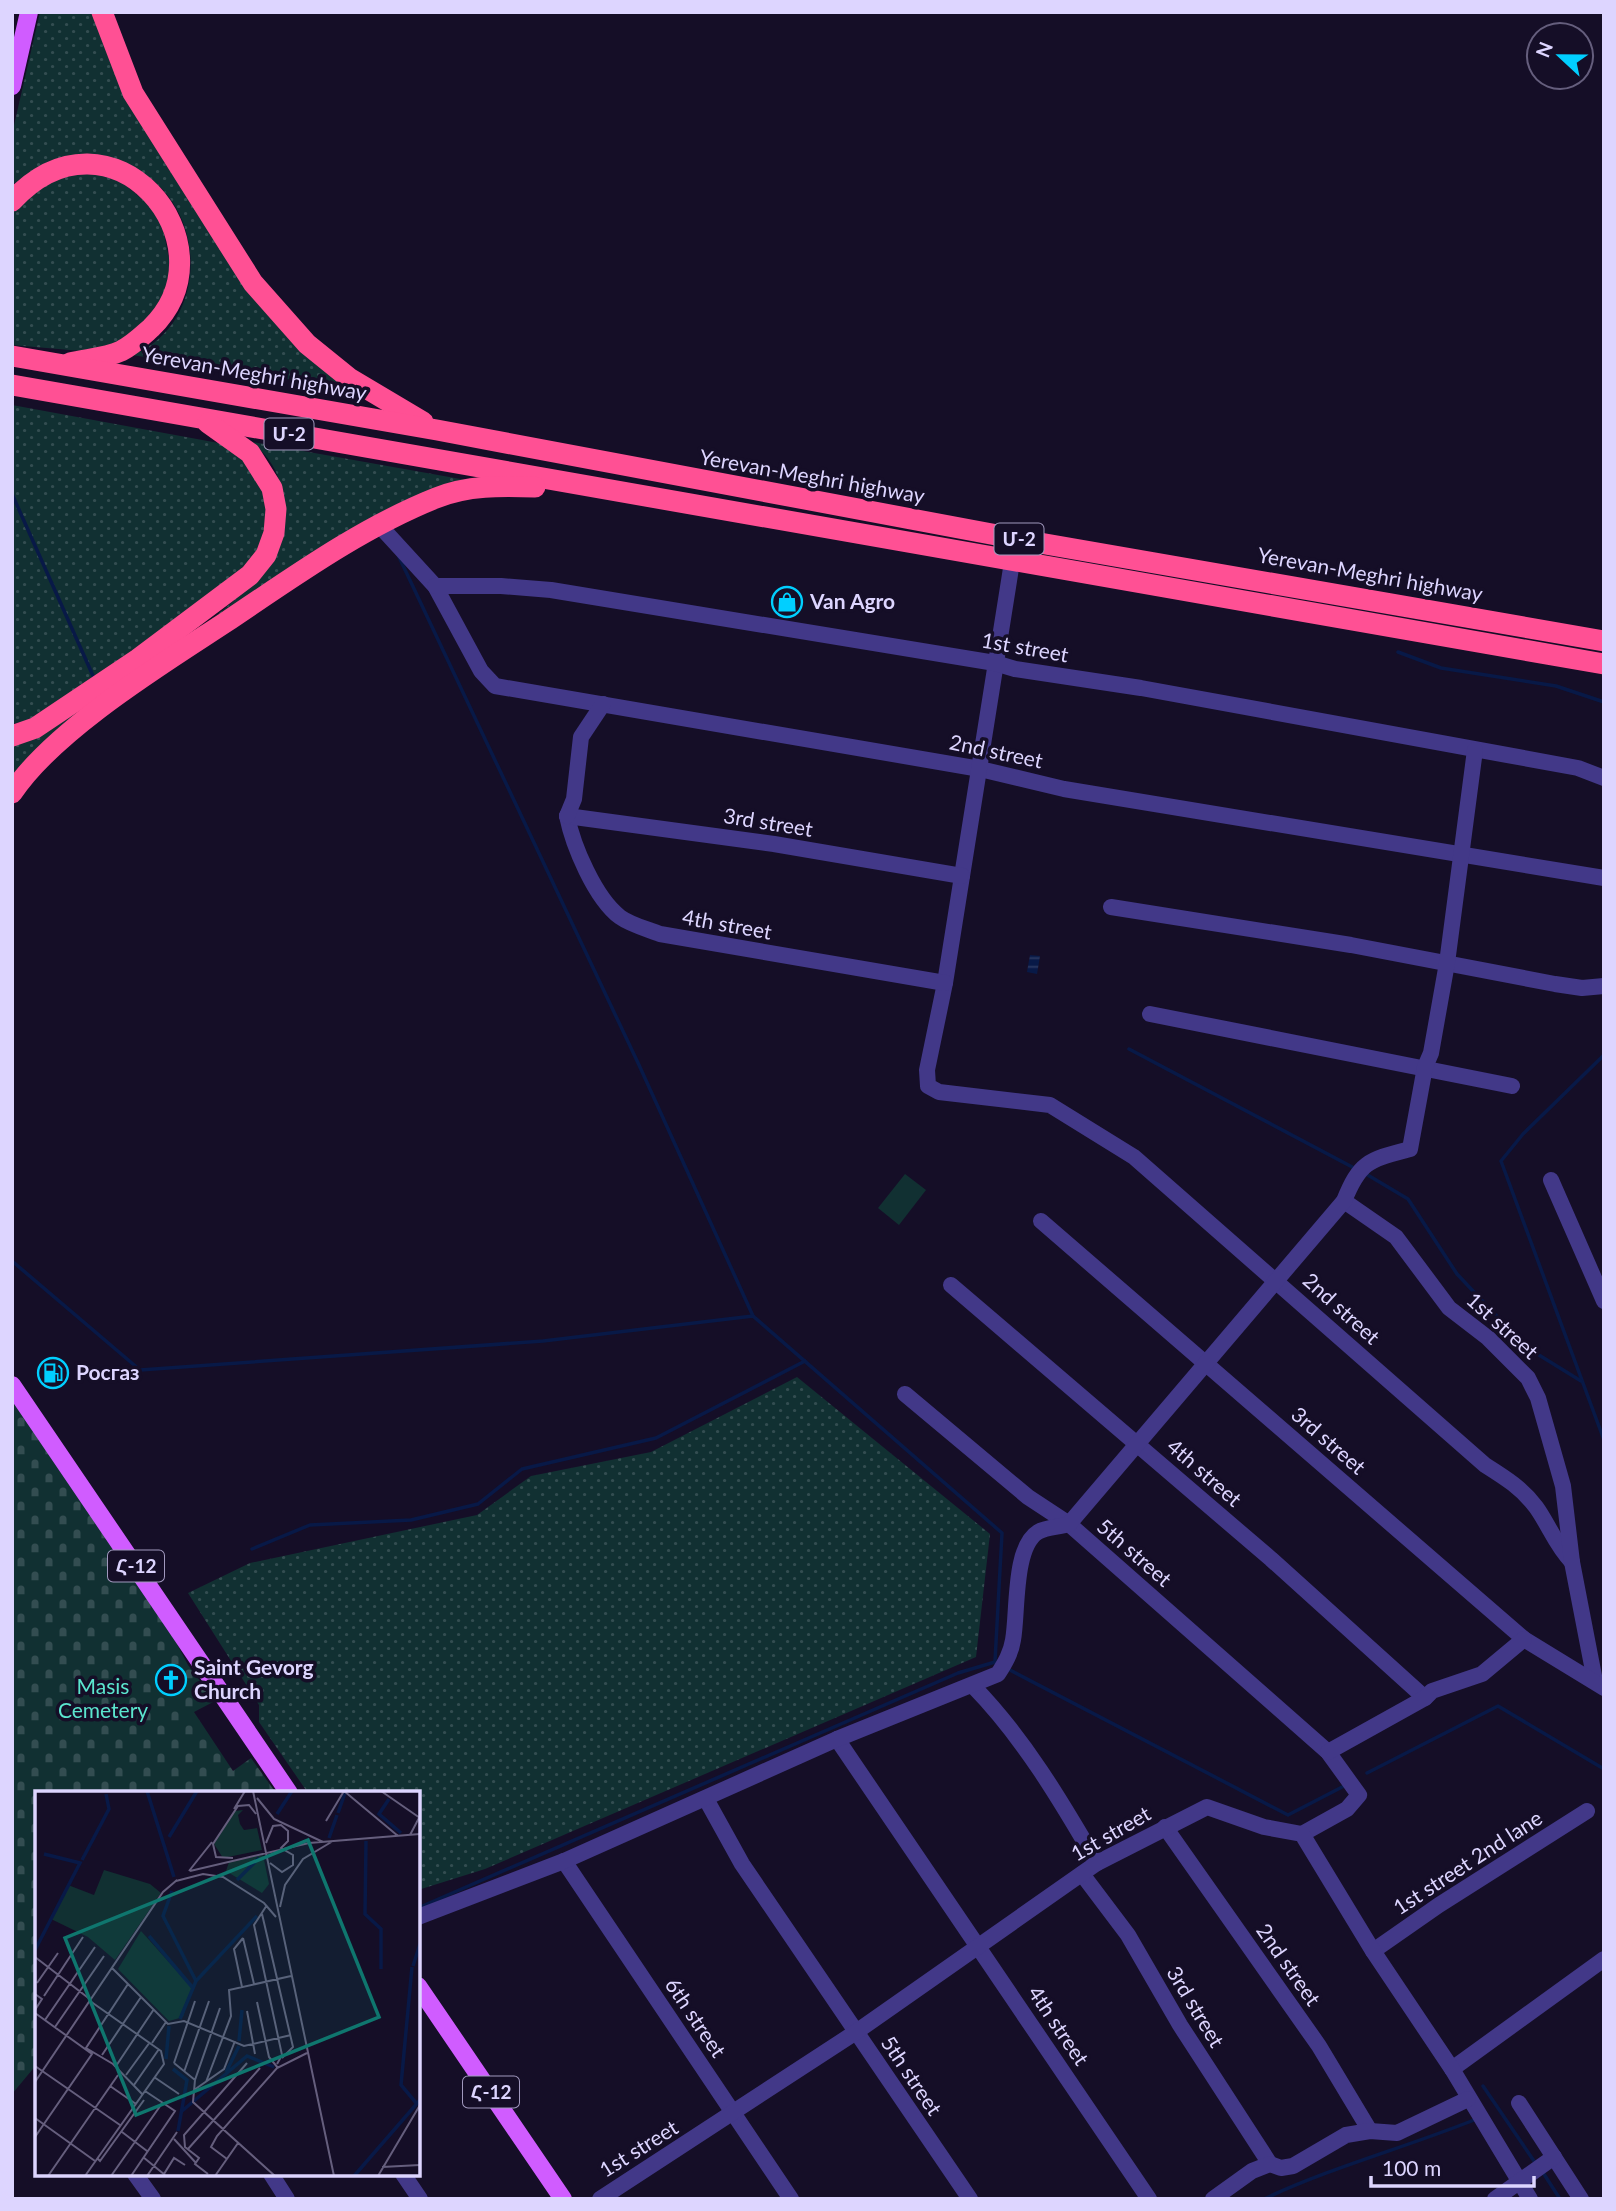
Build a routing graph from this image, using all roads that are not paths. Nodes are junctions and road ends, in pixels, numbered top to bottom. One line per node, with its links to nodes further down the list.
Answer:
1 (29, 12): 3 (main road)
2 (102, 12): 9 (highway)
3 (12, 86)
4 (12, 201): 6 (highway)
5 (12, 356): 6 (highway, Yerevan-Meghri highway / Մ-2)
6 (60, 365): 9 (highway, Yerevan-Meghri highway / Մ-2)
7 (12, 385): 8 (highway, Մ-2)
8 (204, 420): 10 (highway, Մ-2); 18 (highway)
9 (437, 430): 14 (highway, Yerevan-Meghri highway / Մ-2)
10 (565, 482): 11 (highway); 12 (highway, Մ-2)
11 (380, 526): 13 (street, 2nd street); 22 (highway)
12 (1012, 562): 15 (street); 16 (highway, Մ-2)
13 (435, 586): 15 (street, 1st street); 17 (street, 2nd street)
14 (1604, 641)
15 (995, 663): 19 (street, 1st street); 20 (street)
16 (1604, 664)
17 (603, 704): 20 (street, 2nd street); 23 (street)
18 (12, 736)
19 (1475, 750): 21 (street, 1st street); 24 (street)
20 (980, 769): 24 (street, 2nd street); 25 (street)
21 (1604, 778)
22 (12, 793)
23 (567, 816): 25 (street, 3rd street); 29 (street, 4th street)
24 (1462, 854): 26 (street, 2nd street); 28 (street)
25 (962, 876): 29 (street)
26 (1604, 878)
27 (1111, 907): 28 (street)
28 (1447, 962): 30 (street); 32 (street)
29 (945, 983): 37 (street, 2nd street)
30 (1604, 986)
31 (1150, 1014): 32 (street)
32 (1425, 1067): 33 (street); 35 (street)
33 (1512, 1086)
34 (1551, 1180): 39 (street)
35 (1344, 1201): 37 (street); 45 (street, 1st street)
36 (1041, 1221): 40 (street, 3rd street)
37 (1278, 1281): 40 (street); 45 (street, 2nd street)
38 (951, 1285): 43 (street, 4th street)
39 (1604, 1301)
40 (1207, 1363): 43 (street); 46 (street, 3rd street)
41 (12, 1385): 52 (main road, Հ-12)
42 (905, 1394): 44 (street, 5th street)
43 (1138, 1443): 44 (street); 49 (street, 4th street)
44 (1069, 1524): 48 (street); 51 (street, 5th street)
45 (1572, 1562): 47 (street, 2nd street)
46 (1524, 1639): 47 (street, 3rd street); 49 (street)
47 (1599, 1685)
48 (973, 1686): 50 (street); 58 (street)
49 (1425, 1698): 51 (street)
50 (837, 1739): 53 (street); 61 (street, 4th street)
51 (1328, 1752): 56 (street, 5th street)
52 (288, 1791)
53 (706, 1799): 57 (street); 65 (street, 5th street)
54 (1587, 1811): 62 (street, 1st street 2nd lane)
55 (1165, 1827): 56 (street, 1st street); 58 (street, 1st street); 70 (street, 2nd street)
56 (1302, 1834): 62 (street)
57 (564, 1861): 60 (street); 69 (street, 6th street)
58 (1097, 1863): 59 (street, 1st street)
59 (1082, 1874): 61 (street, 1st street); 72 (street, 3rd street)
60 (420, 1916)
61 (979, 1947): 65 (street, 1st street); 84 (street, 4th street)
62 (1373, 1951): 66 (street)
63 (1602, 1965): 66 (street)
64 (420, 1989): 80 (main road, Հ-12)
65 (856, 2032): 69 (street, 1st street); 83 (street, 5th street)
66 (1452, 2069): 67 (street)
67 (1468, 2099): 70 (street); 76 (street)
68 (1519, 2103): 71 (street)
69 (735, 2114): 81 (street, 1st street); 82 (street, 6th street)
70 (1370, 2131): 72 (street)
71 (1554, 2157): 76 (street); 88 (street)
72 (1270, 2164): 85 (street)
73 (136, 2176): 77 (street)
74 (272, 2176): 78 (street)
75 (404, 2176): 79 (street)
76 (1519, 2182): 86 (street); 87 (street)
77 (153, 2199)
78 (287, 2199)
79 (420, 2199)
80 (563, 2199)
81 (600, 2199)
82 (791, 2199)
83 (970, 2199)
84 (1149, 2199)
85 (1213, 2199)
86 (1495, 2199)
87 (1530, 2199)
88 (1581, 2199)

